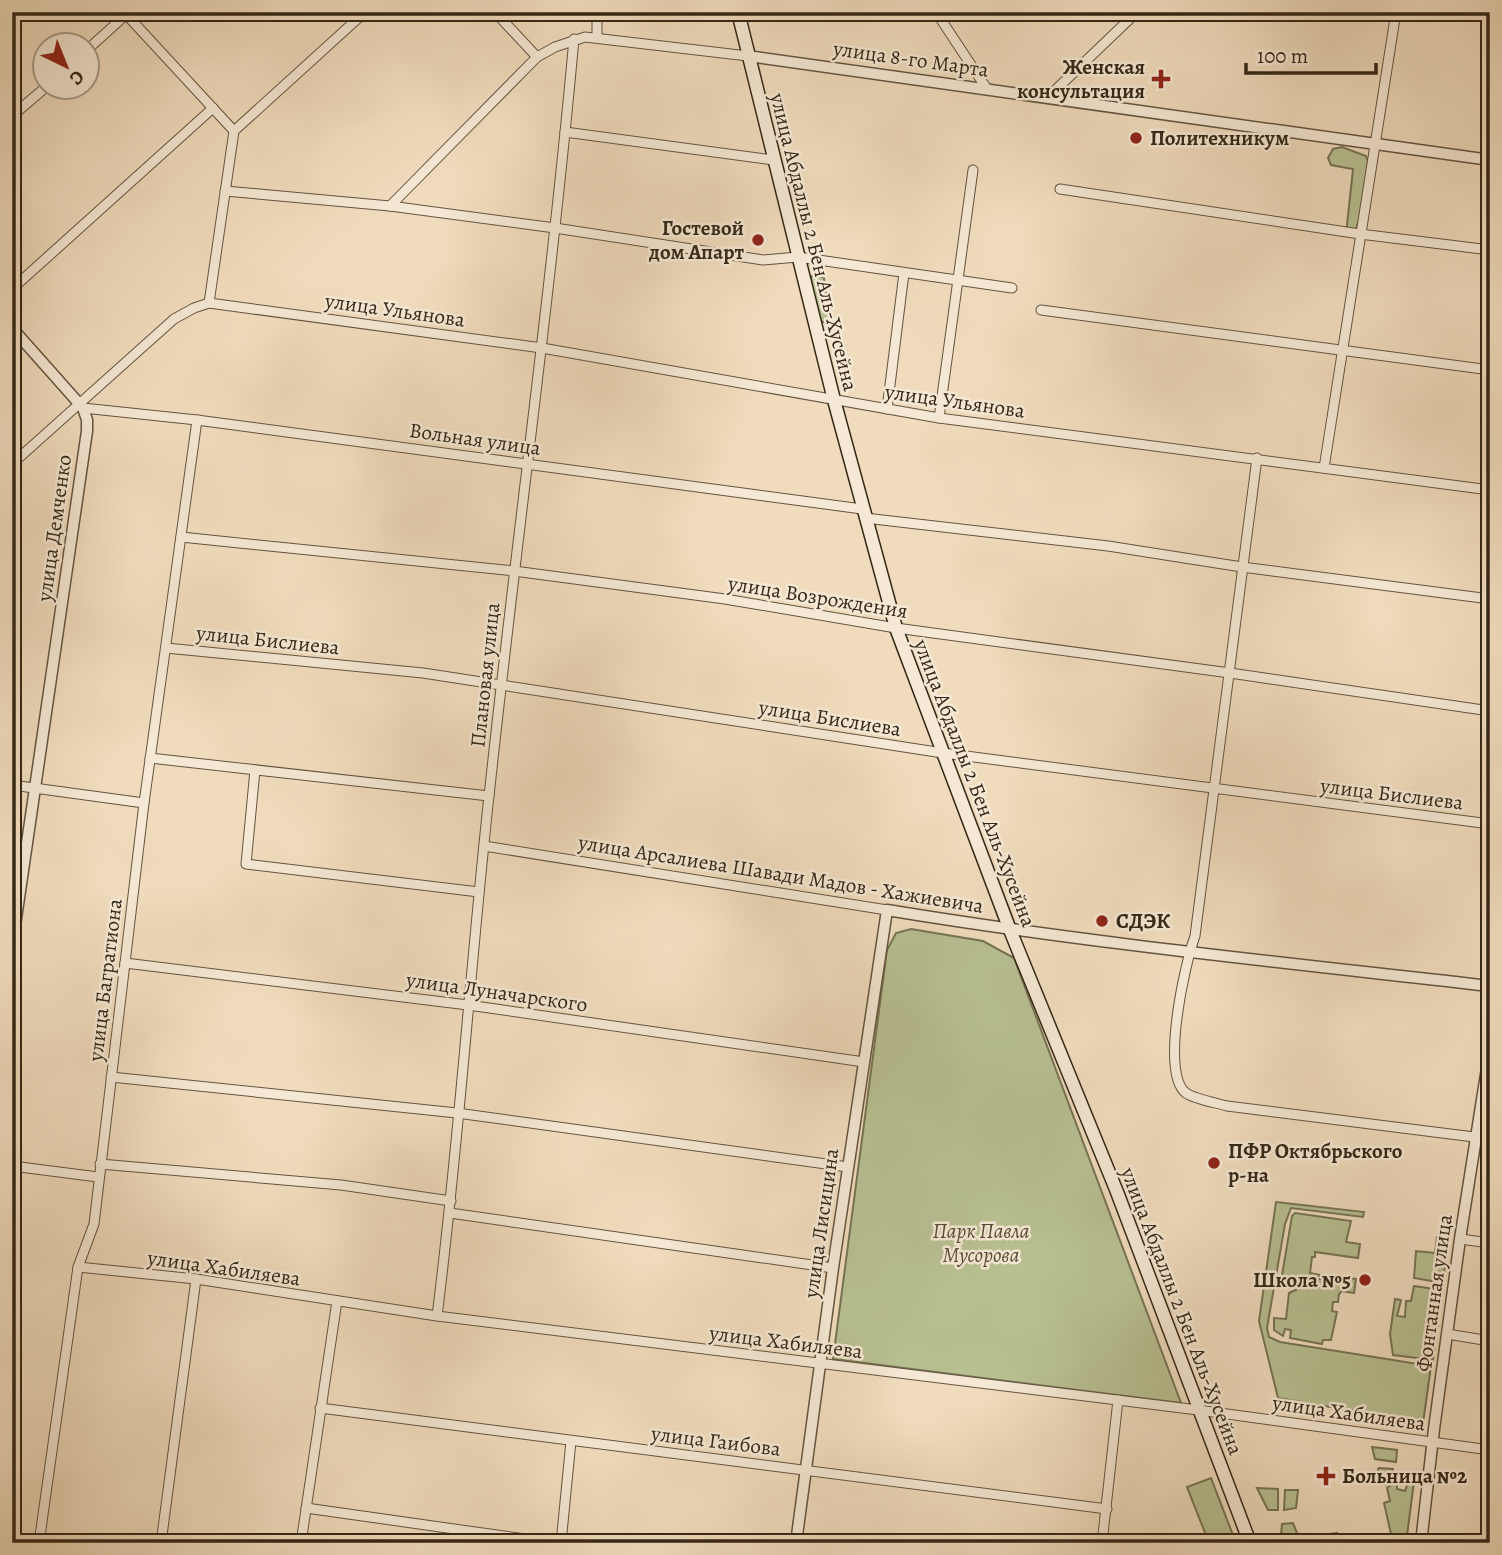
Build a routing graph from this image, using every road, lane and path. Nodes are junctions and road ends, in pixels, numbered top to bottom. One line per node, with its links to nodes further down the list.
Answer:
1 (365, 12): 19 (street)
2 (495, 12): 13 (street)
3 (597, 12): 10 (street)
4 (738, 12): 12 (main road, улица Абдаллы 2 Бен Аль-Хусейна)
5 (1137, 12): 15 (street)
6 (1396, 12): 21 (street)
7 (127, 13): 9 (street); 17 (street)
8 (941, 14): 14 (street)
9 (102, 36)
10 (597, 38): 11 (street, улица 8-го Марта); 12 (street, улица 8-го Марта)
11 (574, 39): 13 (street, улица 8-го Марта); 20 (street, Плановая улица)
12 (748, 56): 14 (street, улица 8-го Марта); 22 (main road, улица Абдаллы 2 Бен Аль-Хусейна)
13 (537, 57): 27 (street, улица 8-го Марта)
14 (988, 89): 15 (street, улица 8-го Марта)
15 (1047, 98): 21 (street, улица 8-го Марта)
16 (32, 99): 18 (street)
17 (213, 108): 19 (street); 35 (street)
18 (12, 117)
19 (234, 131): 26 (street)
20 (565, 132): 22 (street); 28 (street, Плановая улица)
21 (1375, 144): 23 (street, улица 8-го Марта); 29 (street)
22 (773, 160): 31 (main road, улица Абдаллы 2 Бен Аль-Хусейна)
23 (1490, 160)
24 (973, 170): 33 (street)
25 (1060, 189): 29 (street)
26 (225, 191): 27 (street); 36 (street)
27 (390, 206): 28 (street)
28 (555, 228): 31 (street); 39 (street, Плановая улица)
29 (1360, 234): 30 (street); 40 (street)
30 (1490, 250)
31 (797, 257): 32 (street); 42 (main road, улица Абдаллы 2 Бен Аль-Хусейна)
32 (904, 274): 33 (street); 44 (street)
33 (956, 280): 34 (street); 45 (street)
34 (1012, 288)
35 (12, 289)
36 (209, 303): 39 (street, улица Ульянова); 43 (street)
37 (1041, 310): 40 (street)
38 (12, 328): 43 (street)
39 (542, 348): 42 (street, улица Ульянова); 49 (street, Плановая улица)
40 (1342, 348): 41 (street); 50 (street)
41 (1490, 369)
42 (834, 400): 44 (street, улица Ульянова); 52 (main road, улица Абдаллы 2 Бен Аль-Хусейна)
43 (81, 406): 46 (street, Вольная улица); 48 (street); 66 (street, улица Демченко)
44 (887, 409): 45 (street, улица Ульянова)
45 (939, 418): 47 (street, улица Ульянова)
46 (197, 420): 49 (street, Вольная улица); 53 (street, улица Багратиона)
47 (1258, 458): 50 (street, улица Ульянова); 54 (street)
48 (12, 464)
49 (527, 464): 52 (street, Вольная улица); 55 (street, Плановая улица)
50 (1325, 468): 51 (street, улица Ульянова)
51 (1490, 490)
52 (863, 513): 54 (street, Вольная улица); 57 (main road, улица Абдаллы 2 Бен Аль-Хусейна)
53 (181, 537): 55 (street, улица Возрождения); 58 (street, улица Багратиона)
54 (1242, 566): 56 (street, Вольная улица); 59 (street)
55 (514, 571): 57 (street, улица Возрождения); 60 (street, Плановая улица)
56 (1490, 599)
57 (896, 628): 59 (street, улица Возрождения); 62 (main road, улица Абдаллы 2 Бен Аль-Хусейна)
58 (166, 648): 60 (street, улица Бислиева); 63 (street, улица Багратиона)
59 (1230, 673): 61 (street, улица Возрождения); 67 (street)
60 (501, 686): 62 (street, улица Бислиева); 68 (street, Плановая улица)
61 (1490, 711)
62 (943, 753): 67 (street, улица Бислиева); 74 (main road, улица Абдаллы 2 Бен Аль-Хусейна)
63 (150, 758): 64 (street); 69 (street, улица Багратиона)
64 (255, 770): 68 (street); 72 (street)
65 (12, 785): 66 (street)
66 (36, 789): 69 (street); 75 (street, улица Демченко)
67 (1213, 789): 70 (street, улица Бислиева); 76 (street)
68 (489, 796): 71 (street, Плановая улица)
69 (144, 803): 77 (street, улица Багратиона)
70 (1490, 824)
71 (484, 846): 72 (street, Плановая улица); 73 (street, улица Арсалиева Шавади Мадов - Хажиевича)
72 (479, 892): 79 (street, Плановая улица)
73 (887, 910): 74 (street, улица Арсалиева Шавади Мадов - Хажиевича); 81 (street, улица Лисицина)
74 (1010, 930): 76 (street, улица Арсалиева Шавади Мадов - Хажиевича); 104 (main road, улица Абдаллы 2 Бен Аль-Хусейна)
75 (12, 946)
76 (1189, 953): 78 (street, улица Арсалиева Шавади Мадов - Хажиевича); 84 (street)
77 (125, 963): 79 (street, улица Луначарского); 82 (street, улица Багратиона)
78 (1490, 986)
79 (468, 1005): 81 (street, улица Луначарского); 83 (street, Плановая улица)
80 (1490, 1049): 84 (street, Фонтанная улица)
81 (864, 1062): 88 (street, улица Лисицина)
82 (111, 1077): 83 (street); 86 (street, улица Багратиона)
83 (457, 1113): 88 (street); 90 (street, Плановая улица)
84 (1477, 1137): 85 (street); 92 (street, Фонтанная улица)
85 (1490, 1139)
86 (100, 1164): 89 (street, улица Багратиона); 90 (street)
87 (12, 1166): 89 (street)
88 (848, 1167): 95 (street, улица Лисицина)
89 (98, 1177): 94 (street, улица Багратиона)
90 (451, 1201): 91 (street, Плановая улица)
91 (450, 1213): 95 (street); 98 (street, Плановая улица)
92 (1460, 1239): 93 (street); 99 (street, Фонтанная улица)
93 (1490, 1243)
94 (78, 1267): 96 (street, улица Хабиляева); 111 (street, улица Багратиона)
95 (834, 1268): 101 (street, улица Лисицина)
96 (196, 1279): 97 (street, улица Хабиляева); 112 (street)
97 (337, 1301): 98 (street, улица Хабиляева); 103 (street)
98 (437, 1316): 101 (street, улица Хабиляева)
99 (1447, 1334): 100 (street); 106 (street, Фонтанная улица)
100 (1490, 1340)
101 (820, 1364): 102 (street, улица Хабиляева); 108 (street, улица Лисицина)
102 (1118, 1400): 104 (street, улица Хабиляева); 110 (street)
103 (320, 1408): 105 (street, улица Гаибова); 109 (street)
104 (1198, 1410): 106 (street, улица Хабиляева); 118 (main road, улица Абдаллы 2 Бен Аль-Хусейна)
105 (571, 1441): 108 (street, улица Гаибова); 115 (street)
106 (1432, 1442): 107 (street, улица Хабиляева); 119 (street, Фонтанная улица)
107 (1490, 1450)
108 (806, 1469): 110 (street, улица Гаибова); 116 (street, улица Лисицина)
109 (306, 1508): 113 (street); 114 (street)
110 (1107, 1509): 117 (street)
111 (39, 1543)
112 (161, 1543)
113 (301, 1543)
114 (553, 1543)
115 (561, 1543)
116 (796, 1543)
117 (1102, 1543)
118 (1250, 1543)
119 (1421, 1543)

